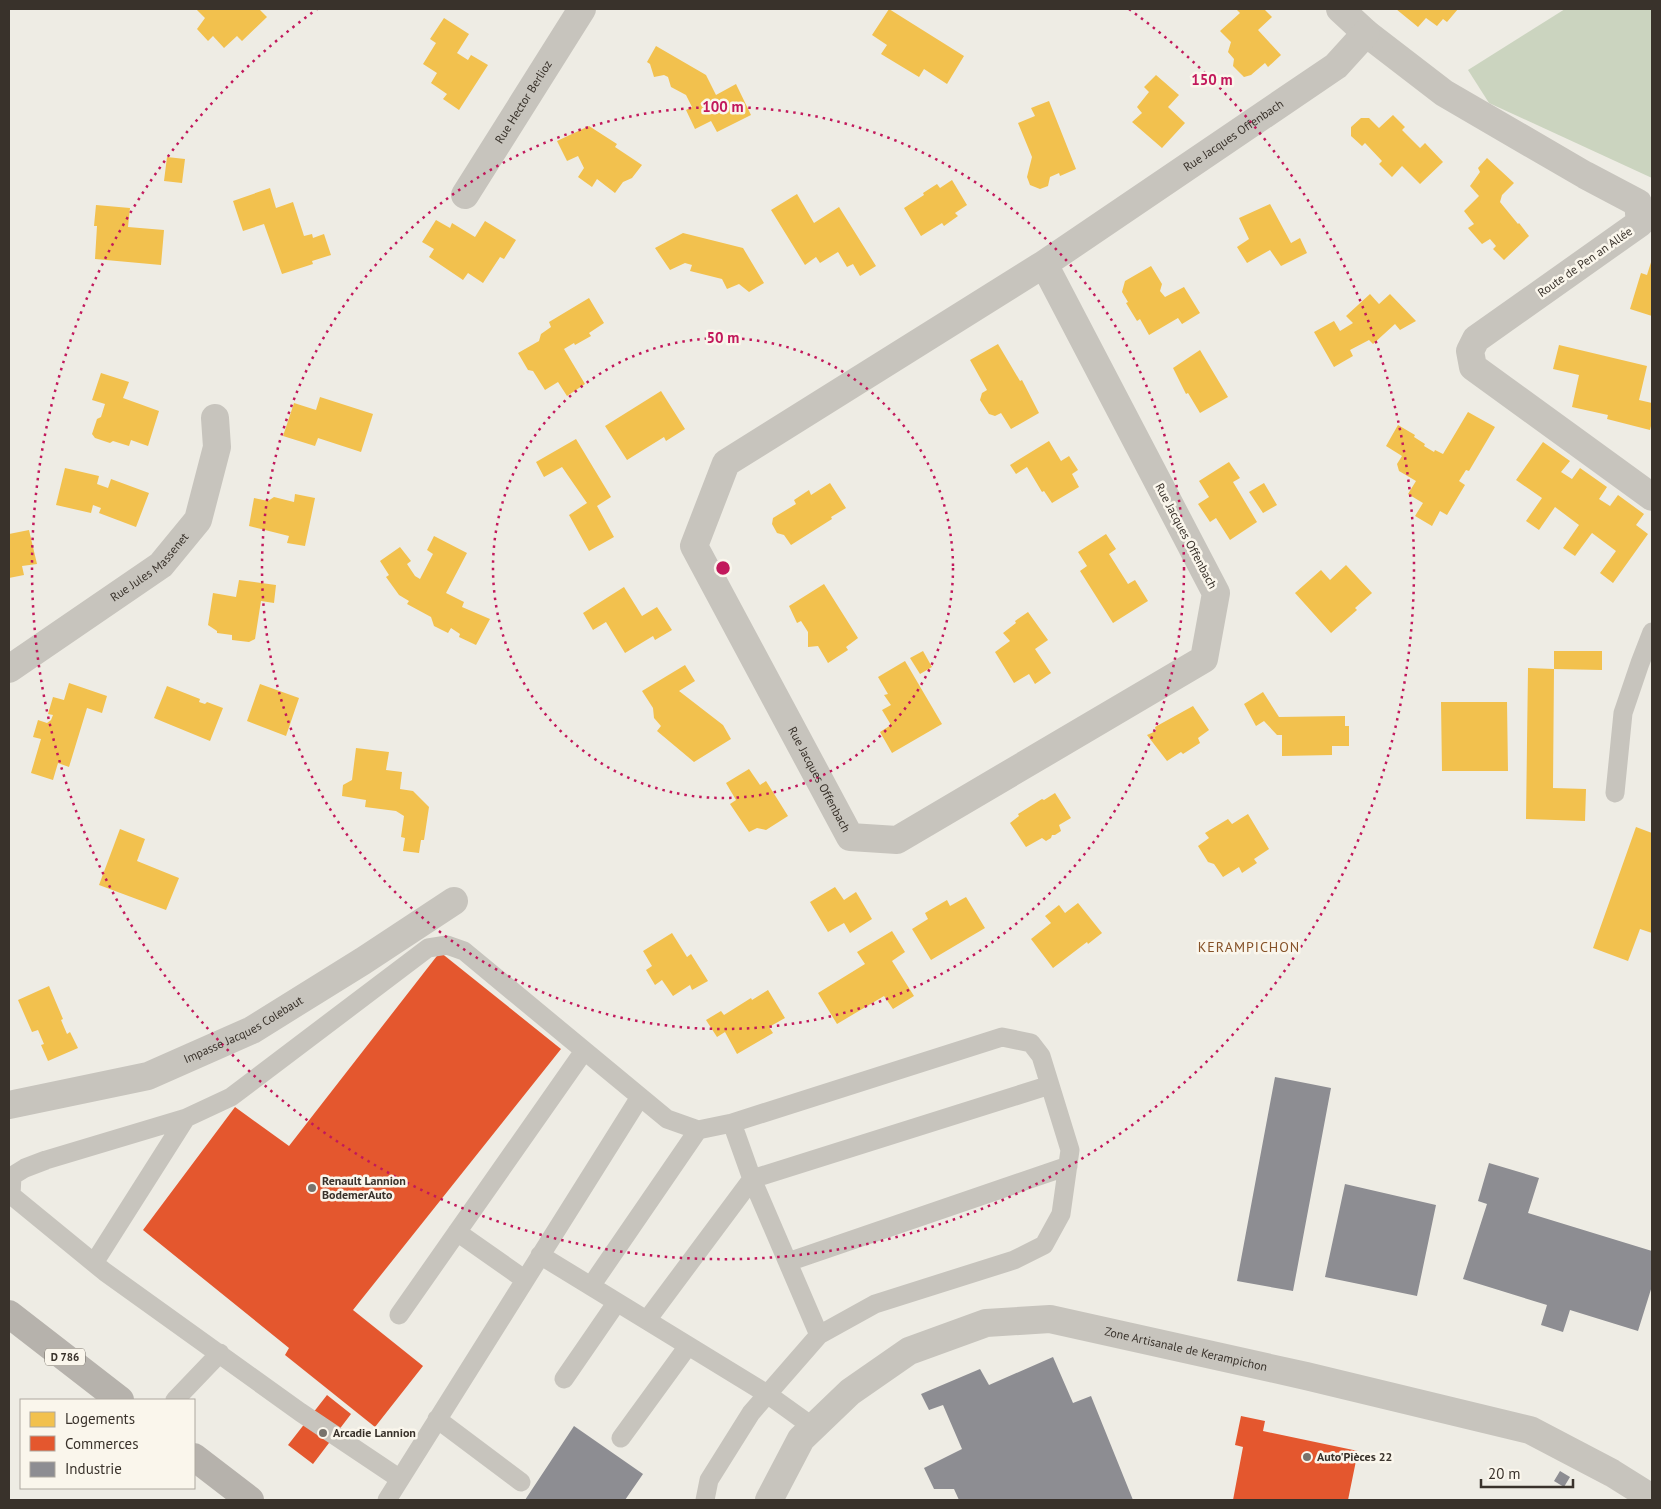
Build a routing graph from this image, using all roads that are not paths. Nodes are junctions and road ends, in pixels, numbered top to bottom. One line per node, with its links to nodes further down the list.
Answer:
1 (582, 9): 4 (street, Rue Hector Berlioz)
2 (1340, 9): 3 (street, Route de Pen an Allée)
3 (1366, 33): 5 (street, Route de Pen an Allée); 6 (street, Rue Jacques Offenbach)
4 (465, 196)
5 (1645, 206): 8 (street, Route de Pen an Allée)
6 (1044, 264): 6 (street, Rue Jacques Offenbach)
7 (214, 418): 10 (street, Rue Jules Massenet)
8 (1652, 497)
9 (1652, 632): 11 (lane)
10 (9, 668)
11 (1615, 793)
12 (454, 901): 16 (street, Impasse Jacques Colebaut)
13 (584, 1051): 15 (lane); 17 (lane); 22 (lane)
14 (1050, 1085): 18 (lane); 20 (lane); 21 (lane)
15 (640, 1097): 19 (lane); 23 (lane)
16 (9, 1105)
17 (186, 1118): 25 (lane); 25 (lane)
18 (732, 1122): 19 (lane); 21 (lane)
19 (698, 1130): 27 (lane)
20 (1068, 1166): 24 (lane); 32 (lane)
21 (752, 1179): 24 (lane); 31 (lane)
22 (457, 1232): 26 (lane); 30 (lane)
23 (540, 1255): 26 (lane); 27 (lane)
24 (788, 1262): 32 (lane)
25 (94, 1263): 34 (lane)
26 (524, 1279): 39 (lane)
27 (591, 1286): 28 (lane)
28 (617, 1302): 31 (lane); 35 (lane)
29 (9, 1314): 37 (main road, D 786)
30 (399, 1315)
31 (647, 1320): 33 (lane)
32 (819, 1335): 36 (lane)
33 (688, 1346): 36 (lane); 41 (lane)
34 (220, 1353): 38 (lane); 43 (lane)
35 (564, 1379)
36 (767, 1394): 40 (lane); 48 (lane)
37 (119, 1399)
38 (176, 1399)
39 (437, 1419): 43 (lane); 44 (lane)
40 (813, 1427): 45 (street, Zone Artisanale de Kerampichon); 49 (street, Zone Artisanale de Kerampichon)
41 (621, 1438)
42 (195, 1458): 46 (main road)
43 (400, 1479): 47 (lane)
44 (521, 1482)
45 (1652, 1498)
46 (250, 1500)
47 (387, 1500)
48 (705, 1500)
49 (769, 1500)

